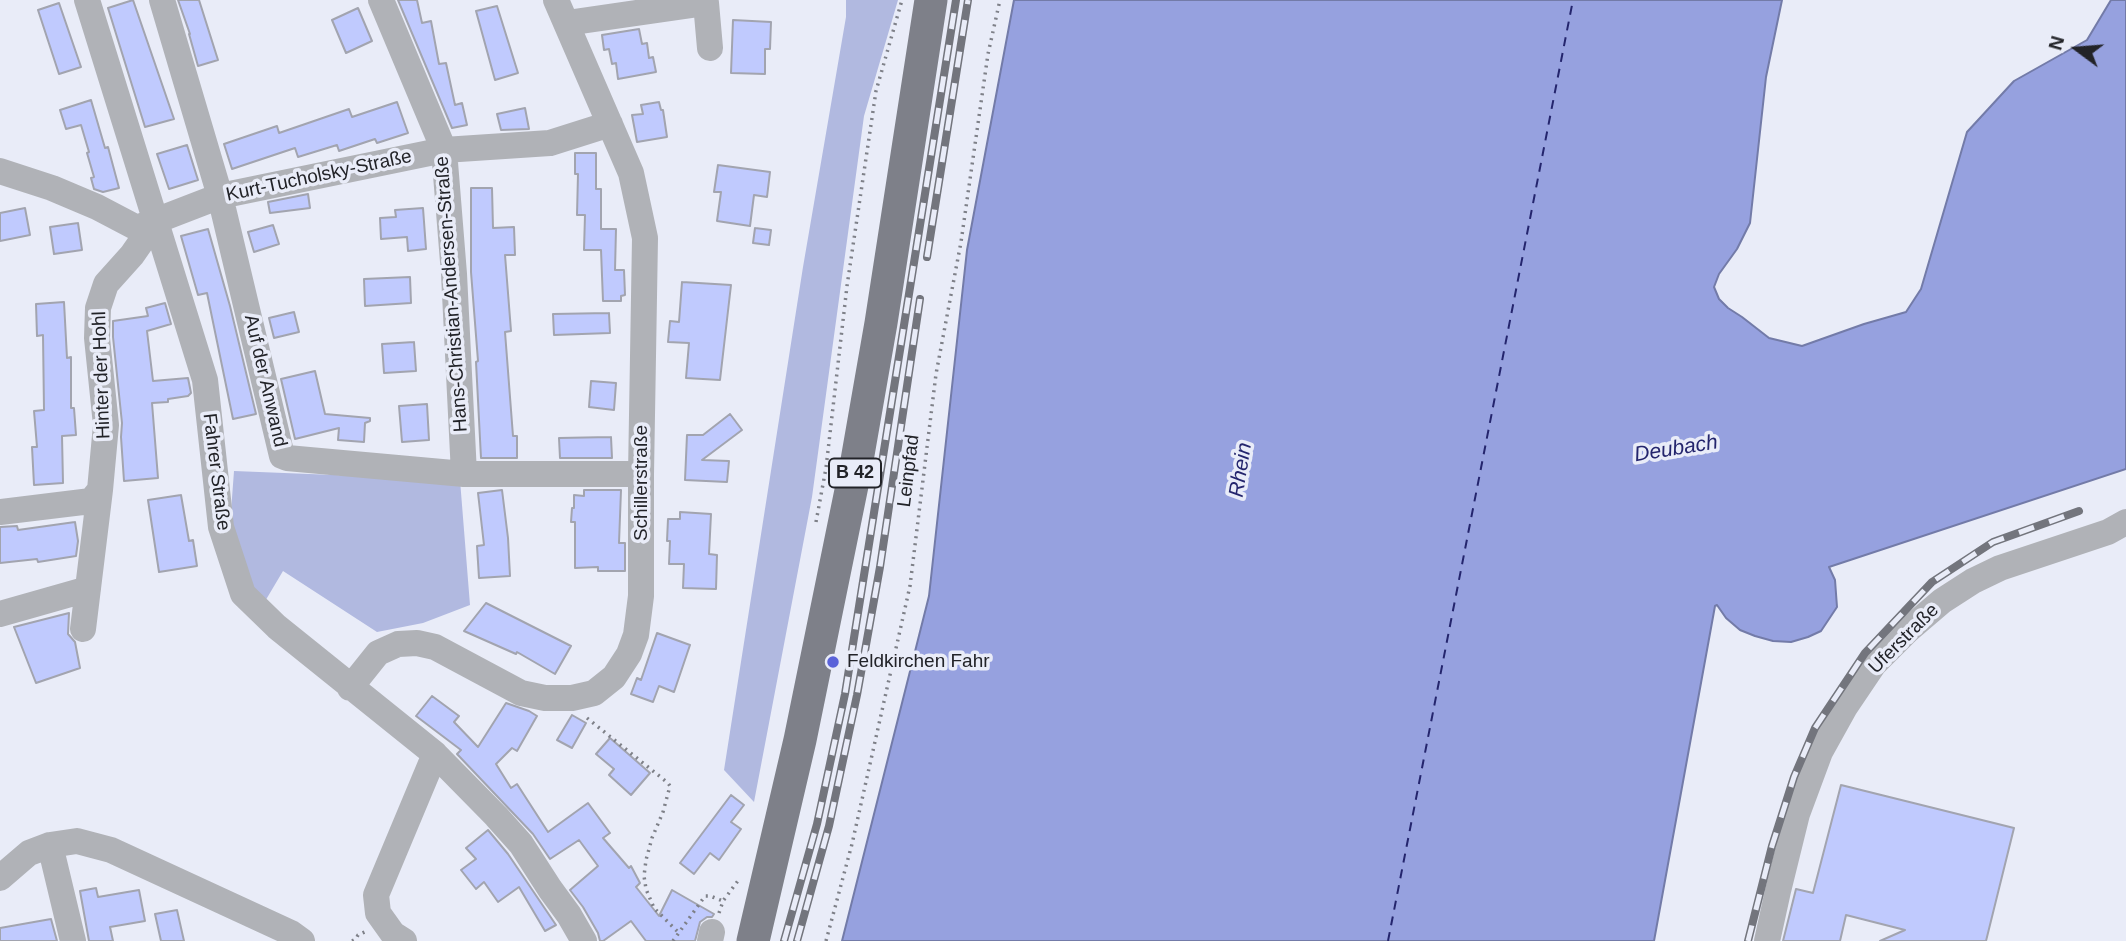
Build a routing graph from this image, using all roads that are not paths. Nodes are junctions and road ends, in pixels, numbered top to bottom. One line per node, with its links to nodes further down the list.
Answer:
1 (87, 0): 11 (street, Fahrer Straße)
2 (162, 0): 10 (street, Auf der Anwand)
3 (381, 0): 8 (street, Hans-Christian-Andersen-Straße)
4 (931, 0): 28 (main road, B 42)
5 (561, 11): 6 (street); 7 (street, Schillerstraße)
6 (710, 48)
7 (610, 124): 8 (street, Kurt-Tucholsky-Straße); 13 (street, Schillerstraße)
8 (444, 150): 10 (street, Kurt-Tucholsky-Straße); 12 (street, Hans-Christian-Andersen-Straße)
9 (0, 172): 11 (street)
10 (220, 196): 11 (street, Kurt-Tucholsky-Straße); 12 (street, Auf der Anwand)
11 (155, 222): 14 (street, Hinter der Hohl); 20 (street, Fahrer Straße)
12 (464, 474): 13 (street, Auf der Anwand)
13 (641, 474): 20 (street, Schillerstraße)
14 (100, 490): 15 (street); 17 (street, Hinter der Hohl)
15 (0, 512)
16 (2126, 522): 29 (street, Uferstraße)
17 (88, 589): 18 (street); 19 (street, Hinter der Hohl)
18 (0, 614)
19 (83, 629)
20 (350, 688): 21 (street, Fahrer Straße)
21 (435, 754): 26 (street); 27 (street, Fahrer Straße)
22 (50, 845): 23 (street); 24 (street); 25 (street)
23 (0, 878)
24 (73, 941)
25 (302, 941)
26 (404, 941)
27 (584, 941)
28 (753, 941)
29 (1767, 941)

